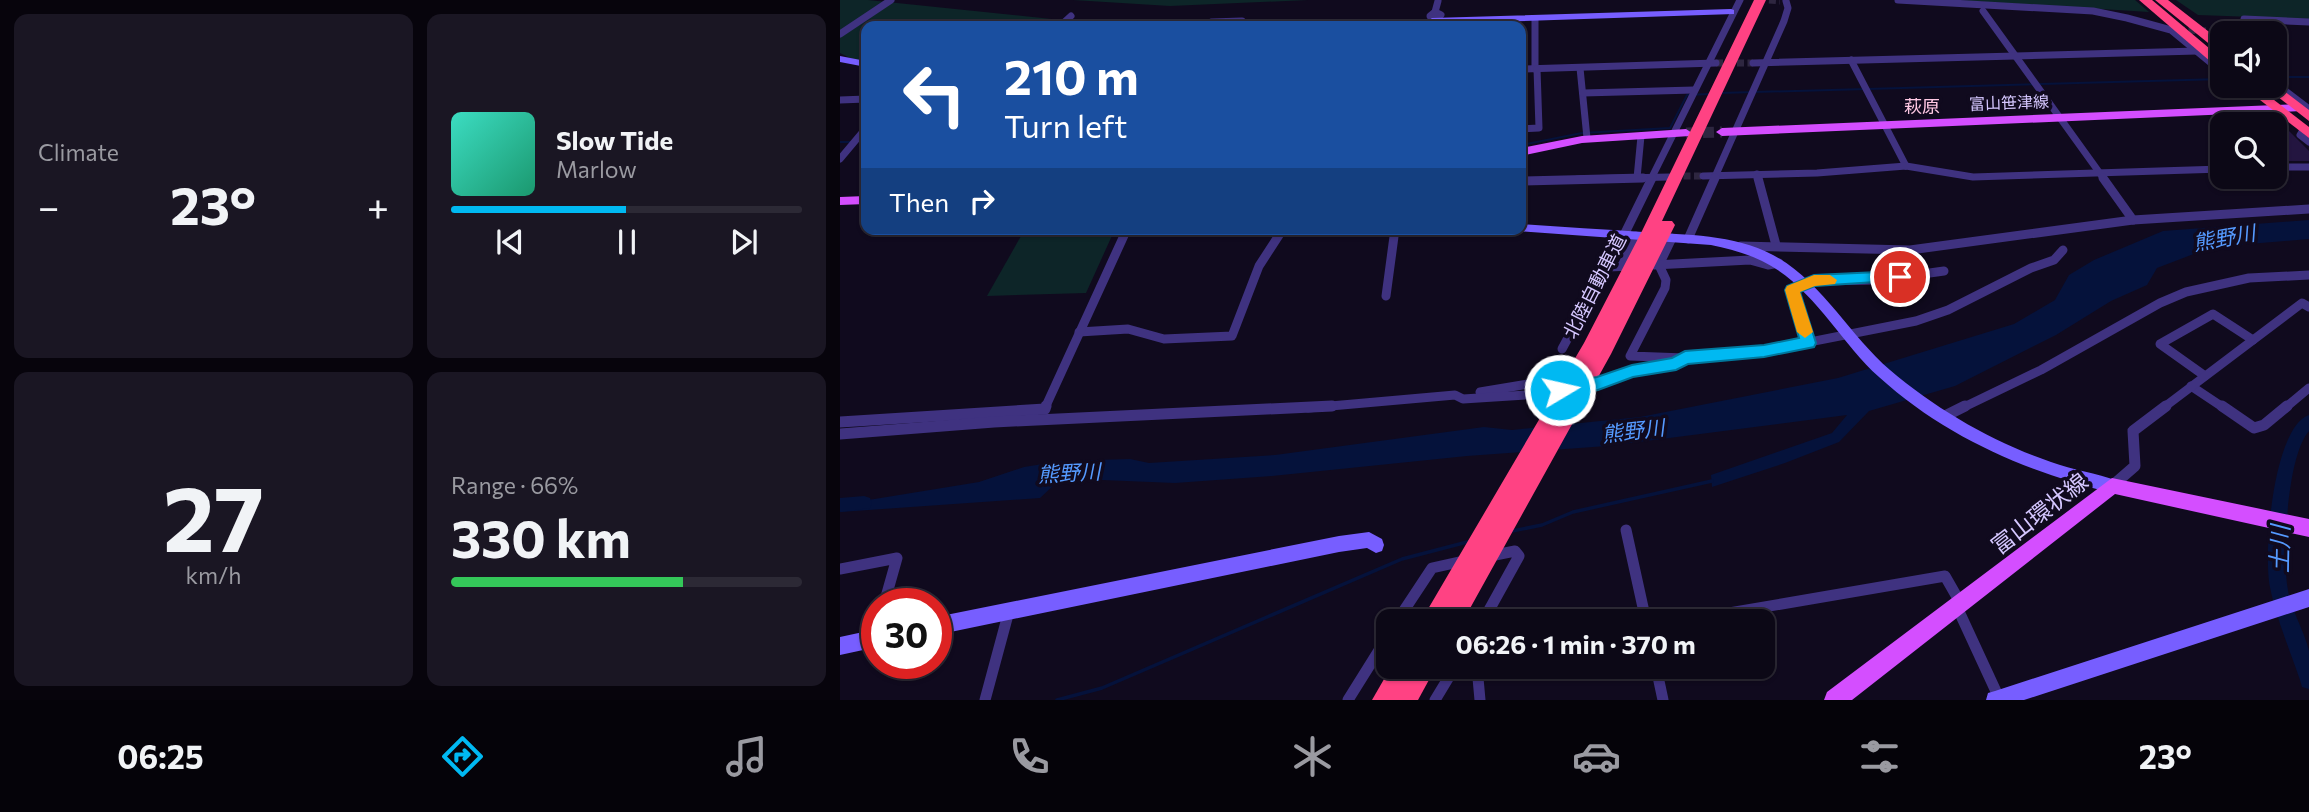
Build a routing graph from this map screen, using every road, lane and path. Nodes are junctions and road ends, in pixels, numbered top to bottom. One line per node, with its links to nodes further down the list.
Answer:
1 (891, 0): 20 (street)
2 (1740, 0): 11 (street)
3 (1760, 0): 75 (highway, 北陸自動車道)
4 (1770, 0): 75 (highway, 北陸自動車道)
5 (1898, 0): 23 (street)
6 (2147, 0): 24 (highway)
7 (2158, 0): 21 (highway); 22 (highway)
8 (1437, 1): 13 (street)
9 (1786, 1): 32 (street)
10 (1983, 11): 25 (street)
11 (1731, 12): 14 (street); 33 (street)
12 (1071, 16): 17 (street)
13 (1433, 19): 14 (street)
14 (1535, 19): 36 (street)
15 (2244, 19): 16 (street)
16 (2263, 20): 18 (street); 19 (street)
17 (1066, 21)
18 (2255, 21)
19 (2309, 22)
20 (840, 34)
21 (2210, 39)
22 (2210, 44)
23 (2197, 51): 25 (street); 28 (street)
24 (2210, 52)
25 (2016, 56): 27 (street); 47 (street)
26 (840, 60): 29 (street)
27 (1851, 60): 32 (street); 49 (street)
28 (2210, 62)
29 (861, 63)
30 (1716, 63): 33 (street)
31 (1753, 63): 32 (street)
32 (1765, 63): 51 (street)
33 (1706, 64): 34 (street); 37 (street)
34 (1580, 68): 36 (street); 38 (street)
35 (1526, 69): 36 (street)
36 (1536, 69): 50 (street)
37 (1694, 90): 38 (street); 53 (street)
38 (1583, 93): 55 (street)
39 (2287, 97): 48 (street)
40 (2263, 98): 46 (highway)
41 (2273, 98): 48 (highway)
42 (2279, 98): 48 (highway)
43 (2283, 98): 48 (highway)
44 (861, 99): 45 (street)
45 (840, 100)
46 (2276, 108): 47 (main road, 富山笹津線); 48 (highway); 48 (main road, 富山笹津線)
47 (2059, 118): 49 (main road, 富山笹津線); 62 (street)
48 (2307, 120)
49 (1885, 125): 51 (main road, 富山笹津線); 58 (street)
50 (1526, 129)
51 (1728, 132): 64 (street)
52 (861, 134): 57 (street)
53 (1679, 134): 54 (main road); 66 (street)
54 (1641, 136): 55 (main road); 68 (street)
55 (1587, 138): 56 (main road)
56 (1526, 151)
57 (840, 159)
58 (1906, 166): 62 (street); 63 (street)
59 (2309, 166): 60 (street)
60 (2287, 167)
61 (2210, 169): 62 (street)
62 (2100, 173): 73 (street)
63 (1757, 174): 64 (street); 80 (street)
64 (1717, 175): 65 (street); 79 (street)
65 (1703, 176)
66 (1651, 177): 67 (street); 68 (street); 75 (street)
67 (1669, 177)
68 (1637, 178): 69 (street)
69 (1526, 181)
70 (861, 200): 71 (main road)
71 (840, 201)
72 (2309, 209): 73 (street)
73 (2133, 220): 80 (street)
74 (1526, 228): 75 (street)
75 (1649, 234): 79 (street); 84 (street); 85 (highway, 北陸自動車道); 85 (street)
76 (1124, 235): 91 (street)
77 (1277, 235): 91 (street)
78 (1394, 235): 89 (street)
79 (1688, 239): 81 (street)
80 (1776, 245): 81 (street)
81 (1741, 246): 83 (street)
82 (2063, 250): 92 (street)
83 (1779, 263): 84 (street); 88 (street)
84 (1659, 265): 85 (street); 96 (street)
85 (1632, 271): 95 (street); 110 (highway, 北陸自動車道)
86 (1944, 271): 88 (street)
87 (2309, 275): 102 (street)
88 (1806, 285): 92 (street); 94 (street)
89 (1386, 296)
90 (2309, 307): 93 (street)
91 (1079, 332): 103 (street)
92 (1847, 335): 94 (street); 102 (street)
93 (2253, 340): 99 (street); 99 (street)
94 (1808, 343): 97 (street)
95 (1562, 349)
96 (1659, 357): 97 (street); 98 (street)
97 (1685, 358): 104 (street)
98 (1624, 359)
99 (2205, 376): 100 (street)
100 (2191, 386): 101 (street); 105 (street)
101 (2309, 388)
102 (1940, 416): 105 (street)
103 (840, 422)
104 (840, 434)
105 (2112, 486): 106 (main road, 富山環状線); 113 (main road, 富山環状線)
106 (2308, 528)
107 (1626, 530): 118 (street)
108 (1376, 545): 120 (street)
109 (840, 569): 111 (street)
110 (1471, 572): 115 (highway, 北陸自動車道); 116 (highway, 北陸自動車道)
111 (889, 588)
112 (2308, 598): 138 (street)
113 (1959, 606): 119 (street); 137 (main road, 富山環状線); 138 (street)
114 (1405, 609): 117 (street)
115 (1442, 609)
116 (1456, 609)
117 (1490, 609)
118 (1643, 609)
119 (1752, 609)
120 (1009, 611): 121 (street); 130 (street)
121 (952, 623)
122 (861, 640): 123 (street)
123 (840, 646)
124 (1376, 655): 131 (street)
125 (1397, 679): 132 (highway)
126 (1417, 679): 133 (highway)
127 (1447, 679): 134 (street)
128 (1478, 679): 135 (street)
129 (1659, 679): 136 (street)
130 (985, 700)
131 (1348, 700)
132 (1384, 700)
133 (1405, 700)
134 (1434, 700)
135 (1480, 700)
136 (1663, 700)
137 (1835, 700)
138 (1998, 700)

